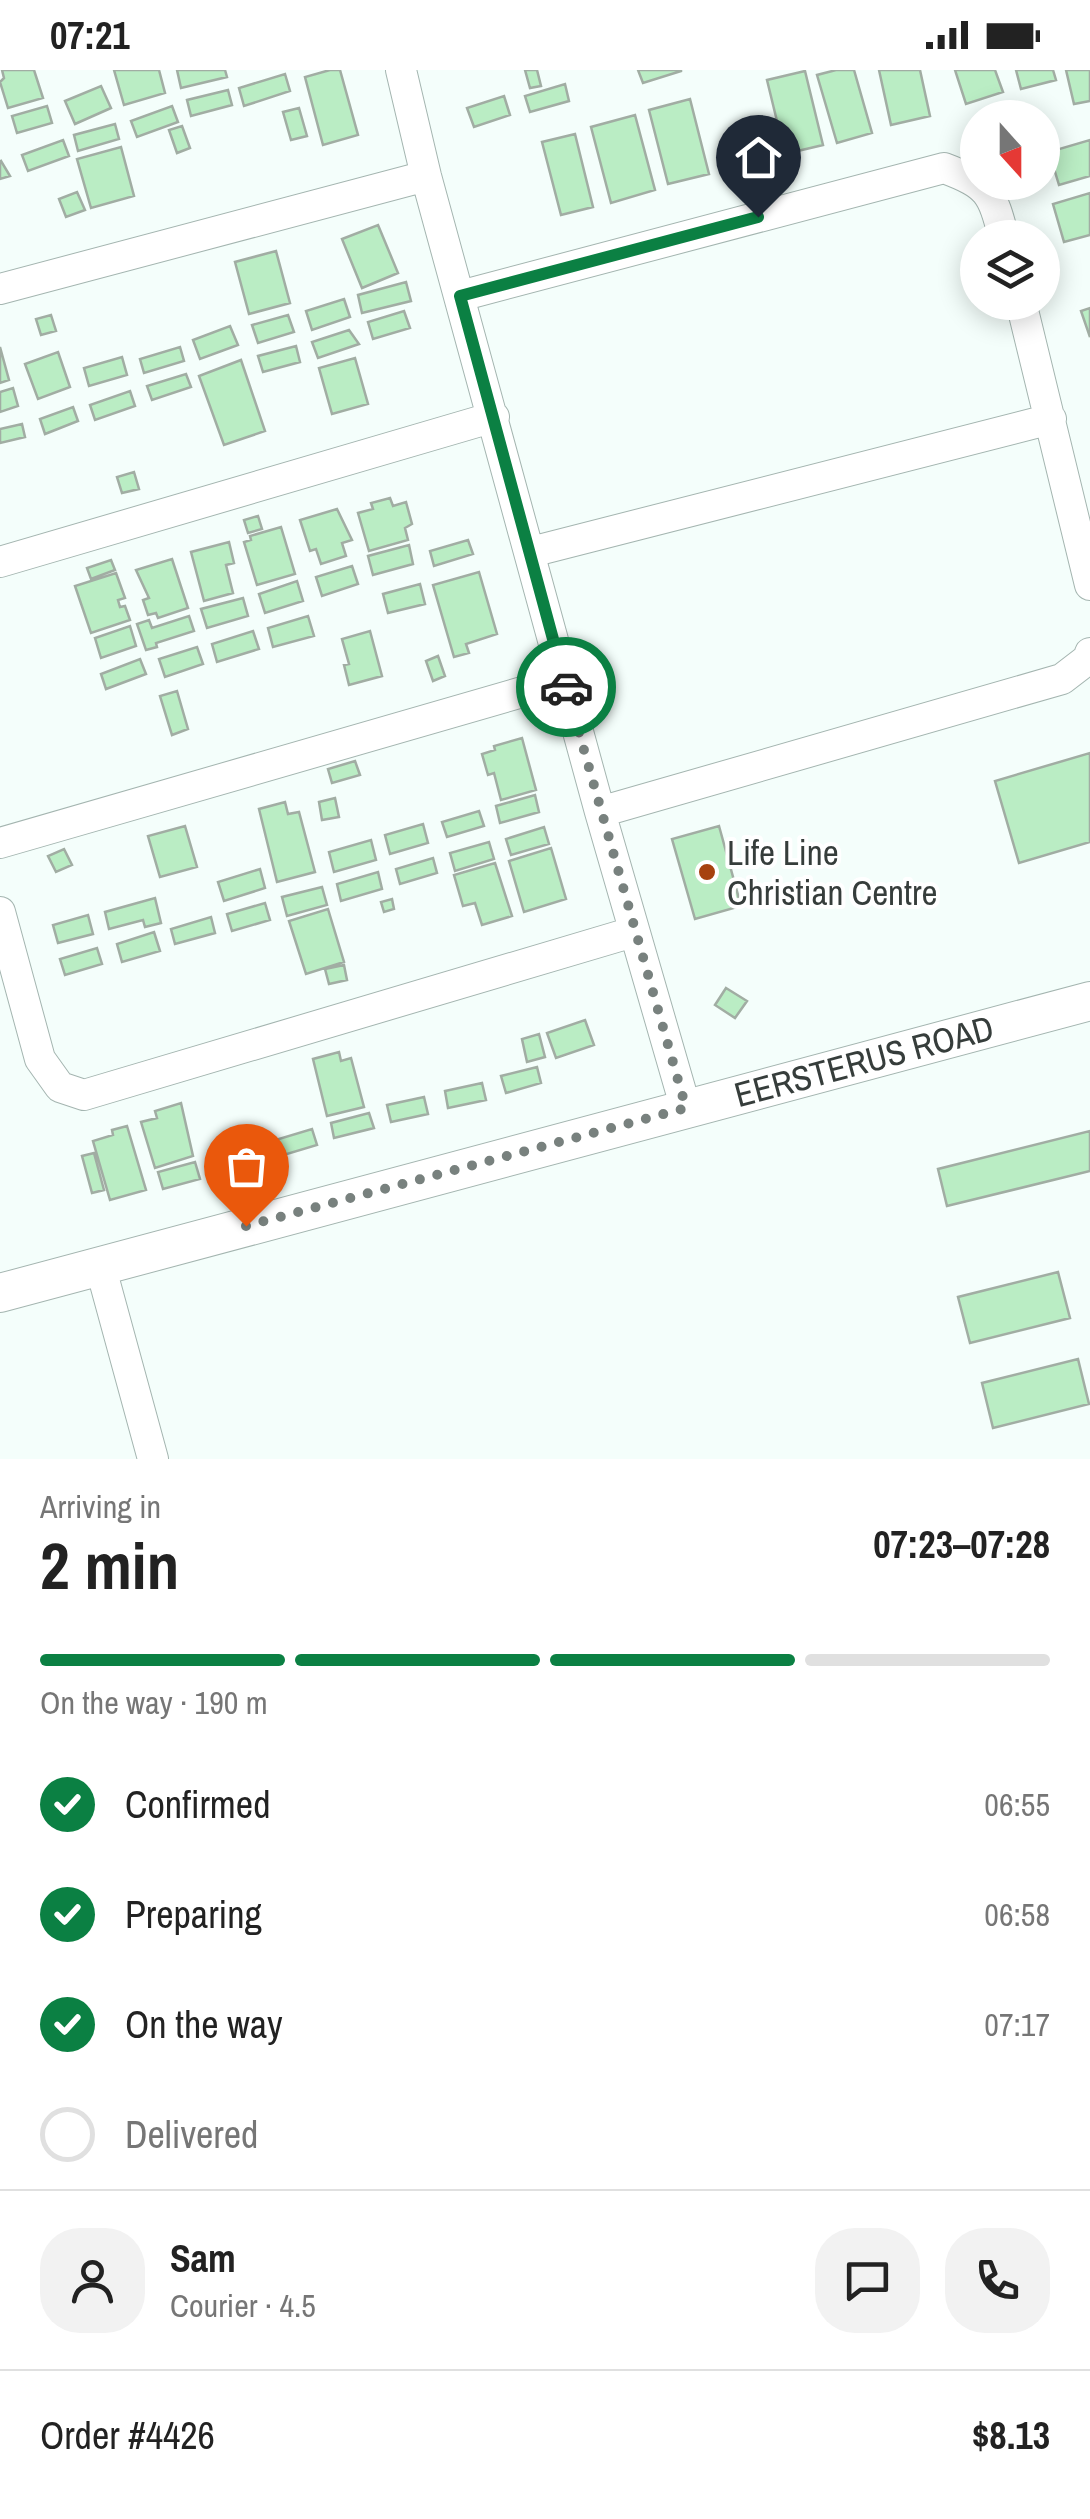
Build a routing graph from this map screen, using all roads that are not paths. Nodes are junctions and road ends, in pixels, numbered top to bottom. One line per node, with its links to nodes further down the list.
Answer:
1 (401, 70): 2 (street)
2 (426, 176): 4 (street); 5 (street)
3 (999, 220): 5 (street)
4 (0, 289)
5 (460, 296): 7 (street)
6 (1026, 320): 8 (street)
7 (494, 417): 9 (street); 10 (street)
8 (1051, 419): 9 (street); 11 (street)
9 (532, 552): 13 (street)
10 (0, 562)
11 (1090, 585)
12 (1090, 654): 14 (street)
13 (564, 680): 14 (street); 15 (street)
14 (600, 812): 17 (street)
15 (0, 843)
16 (0, 912): 17 (street)
17 (633, 932): 19 (street)
18 (1090, 1001): 19 (street, EERSTERUS ROAD)
19 (686, 1108): 20 (street, EERSTERUS ROAD)
20 (100, 1265): 21 (street, EERSTERUS ROAD); 22 (street)
21 (0, 1293)
22 (153, 1459)

